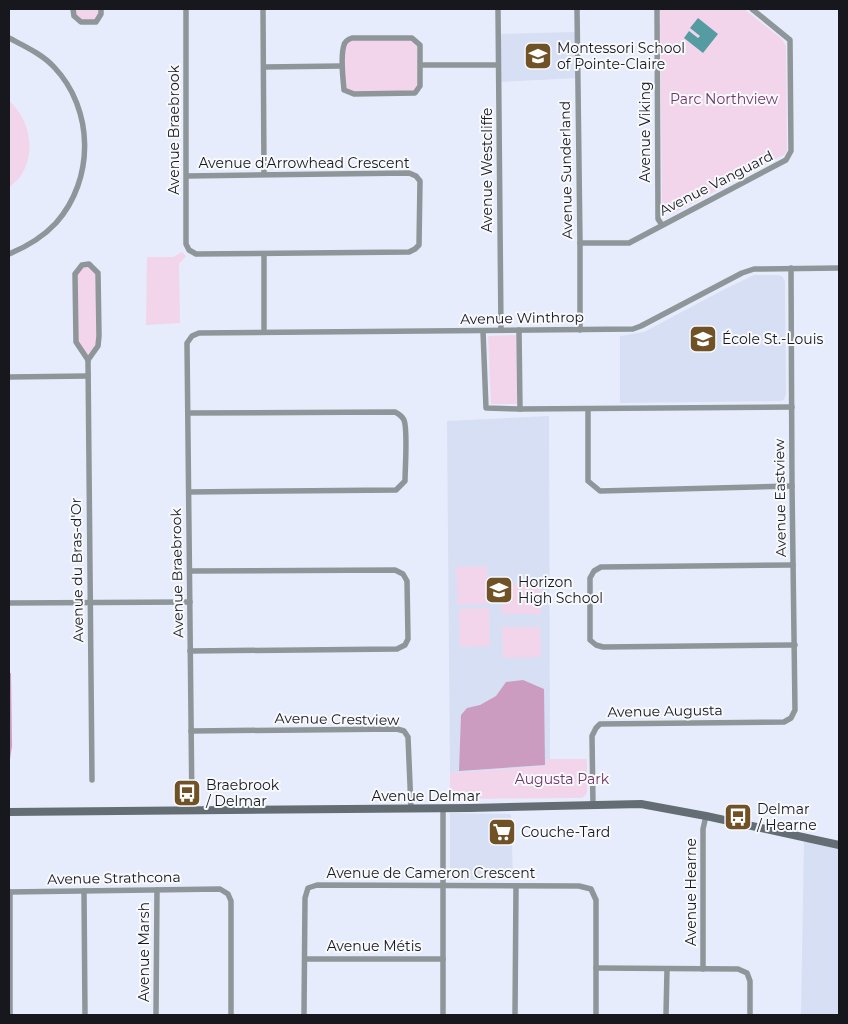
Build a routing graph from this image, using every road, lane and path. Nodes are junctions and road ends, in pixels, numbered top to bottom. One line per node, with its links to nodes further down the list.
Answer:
1 (73, 9): 2 (street)
2 (101, 9)
3 (186, 9): 15 (street, Avenue Braebrook)
4 (263, 9): 13 (street)
5 (498, 9): 11 (street, Avenue Westcliffe)
6 (577, 9): 17 (street, Avenue Sunderland)
7 (657, 9): 16 (street, Avenue Viking)
8 (752, 9): 16 (street, Avenue Vanguard)
9 (9, 38): 19 (street)
10 (421, 65): 11 (street); 12 (street); 12 (street)
11 (498, 65): 23 (street, Avenue Westcliffe)
12 (342, 66): 13 (street)
13 (264, 67): 14 (street)
14 (264, 174): 15 (street, Avenue d'Arrowhead Crescent); 20 (street, Avenue d'Arrowhead Crescent)
15 (187, 176): 18 (street, Avenue Braebrook)
16 (662, 225): 17 (street, Avenue Vanguard)
17 (580, 243): 25 (street, Avenue Sunderland)
18 (189, 250): 20 (street, Avenue d'Arrowhead Crescent)
19 (9, 254)
20 (264, 254): 27 (street)
21 (791, 268): 22 (street, Avenue Winthrop); 25 (street, Avenue Winthrop); 32 (street, Avenue Eastview)
22 (839, 268)
23 (501, 330): 24 (street, Avenue Winthrop); 26 (street, Avenue Winthrop)
24 (519, 330): 25 (street, Avenue Winthrop); 33 (street)
25 (580, 330)
26 (483, 331): 27 (street, Avenue Winthrop); 33 (street)
27 (264, 332): 28 (street, Avenue Winthrop)
28 (192, 336): 35 (street, Avenue Braebrook)
29 (88, 360): 29 (street, Avenue du Bras-d'Or); 30 (street, Avenue du Bras-d'Or)
30 (88, 376): 31 (street); 40 (street, Avenue du Bras-d'Or)
31 (9, 377)
32 (792, 407): 34 (street); 36 (street, Avenue Eastview)
33 (520, 409): 34 (street)
34 (588, 409): 36 (street)
35 (188, 413): 37 (street, Avenue Braebrook); 37 (street)
36 (792, 486): 38 (street, Avenue Eastview)
37 (189, 492): 39 (street, Avenue Braebrook)
38 (793, 565): 43 (street, Avenue Eastview); 43 (street)
39 (190, 571): 41 (street, Avenue Braebrook); 44 (street)
40 (90, 602): 41 (street); 42 (street); 47 (street, Avenue du Bras-d'Or)
41 (190, 602): 44 (street, Avenue Braebrook)
42 (9, 603)
43 (795, 645): 45 (street, Avenue Eastview)
44 (190, 651): 46 (street, Avenue Braebrook)
45 (784, 722): 48 (street, Avenue Augusta)
46 (191, 730): 49 (street, Avenue Crestview); 51 (street, Avenue Braebrook)
47 (92, 780)
48 (593, 806): 50 (street, Avenue Delmar); 53 (street, Avenue Delmar)
49 (411, 808): 50 (street, Avenue Delmar); 51 (street, Avenue Delmar)
50 (443, 809): 55 (street)
51 (192, 810): 52 (street, Avenue Delmar)
52 (9, 812)
53 (706, 816): 54 (street, Avenue Delmar); 63 (street, Avenue Hearne)
54 (839, 845)
55 (444, 886): 56 (street, Avenue de Cameron Crescent); 60 (street, Avenue de Cameron Crescent); 61 (street)
56 (516, 887): 62 (street, Avenue de Cameron Crescent); 71 (street)
57 (157, 890): 58 (street, Avenue Strathcona); 67 (street, Avenue Marsh); 68 (street, Avenue Strathcona)
58 (84, 891): 59 (street, Avenue Strathcona); 66 (street)
59 (9, 892): 65 (street)
60 (305, 959): 61 (street, Avenue Métis); 69 (street, Avenue de Cameron Crescent)
61 (443, 959): 70 (street)
62 (596, 968): 64 (street); 72 (street)
63 (703, 969): 64 (street); 74 (street)
64 (667, 970): 73 (street)
65 (10, 1015)
66 (85, 1015)
67 (156, 1015)
68 (230, 1015)
69 (304, 1015)
70 (442, 1015)
71 (515, 1015)
72 (596, 1015)
73 (666, 1015)
74 (750, 1015)

